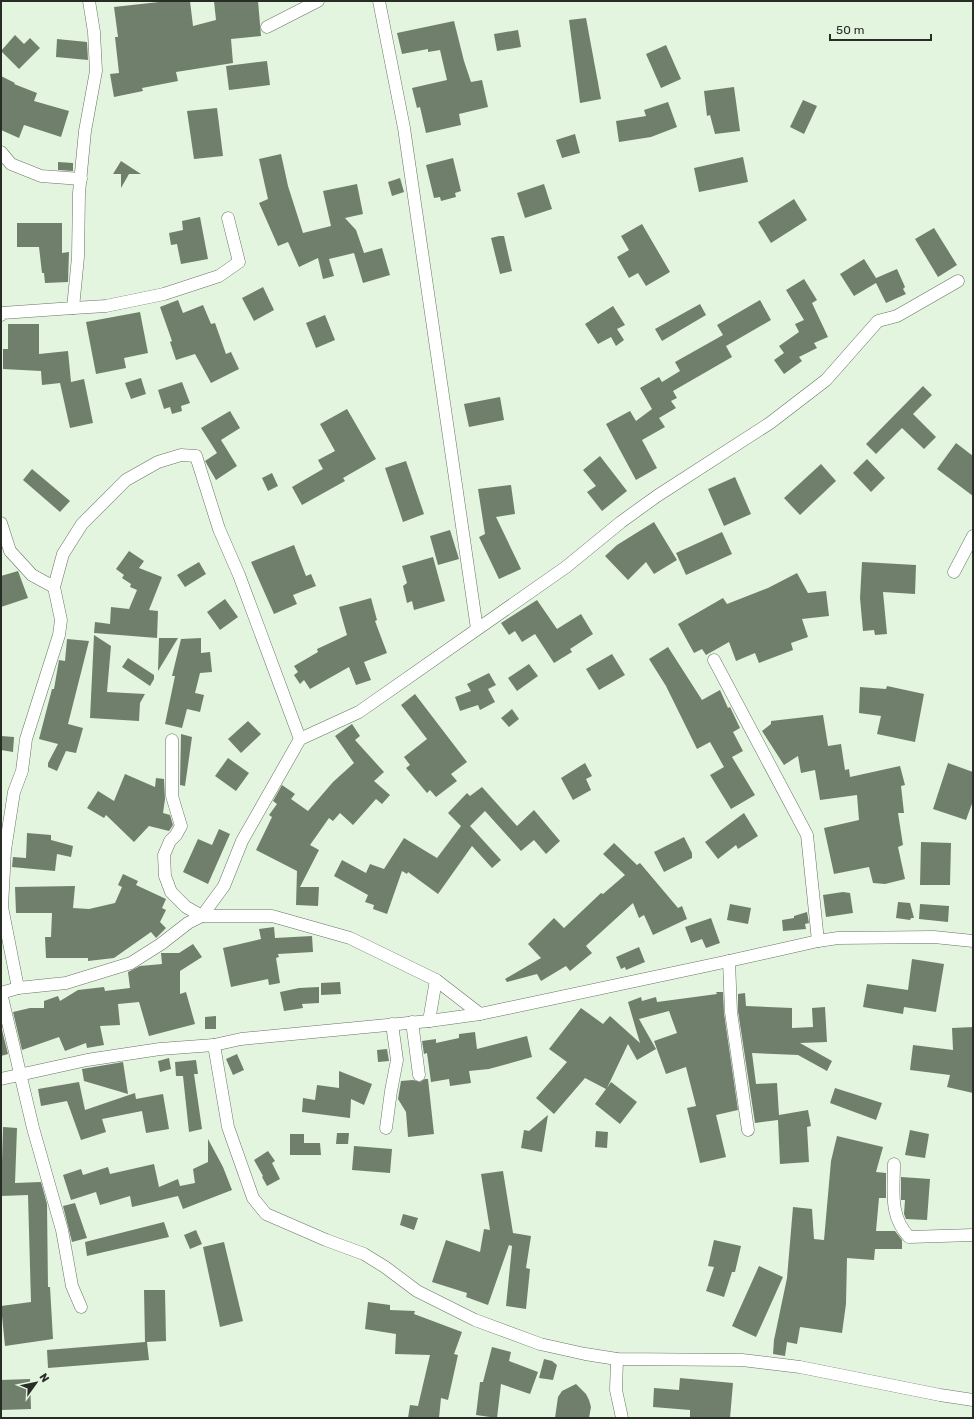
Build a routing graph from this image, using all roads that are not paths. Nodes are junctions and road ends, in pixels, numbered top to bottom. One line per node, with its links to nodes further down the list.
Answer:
1 (89, 1): 6 (street)
2 (318, 1): 4 (street)
3 (379, 1): 15 (street)
4 (267, 26)
5 (1, 152): 6 (street)
6 (81, 179): 9 (street)
7 (228, 218): 9 (street)
8 (958, 281): 15 (street)
9 (73, 308): 10 (street)
10 (1, 314)
11 (1, 523): 14 (street)
12 (973, 536): 13 (street)
13 (954, 572)
14 (54, 587): 17 (street); 24 (street)
15 (477, 629): 17 (street)
16 (714, 660): 20 (street)
17 (300, 739): 19 (street)
18 (172, 740): 19 (street)
19 (202, 916): 23 (street); 24 (street)
20 (818, 940): 21 (street); 22 (street)
21 (973, 942)
22 (729, 961): 26 (street); 35 (street)
23 (436, 980): 26 (street); 27 (street)
24 (18, 988): 25 (street)
25 (1, 993): 32 (street)
26 (480, 1014): 27 (street)
27 (429, 1021): 28 (street)
28 (412, 1022): 29 (street); 31 (street)
29 (392, 1024): 30 (street); 34 (street)
30 (214, 1045): 32 (street); 39 (street)
31 (419, 1075)
32 (20, 1076): 33 (street); 38 (street)
33 (1, 1079)
34 (386, 1128)
35 (748, 1130)
36 (894, 1164): 37 (street)
37 (973, 1235)
38 (81, 1307)
39 (617, 1359): 40 (street); 41 (street)
40 (973, 1400)
41 (622, 1418)

